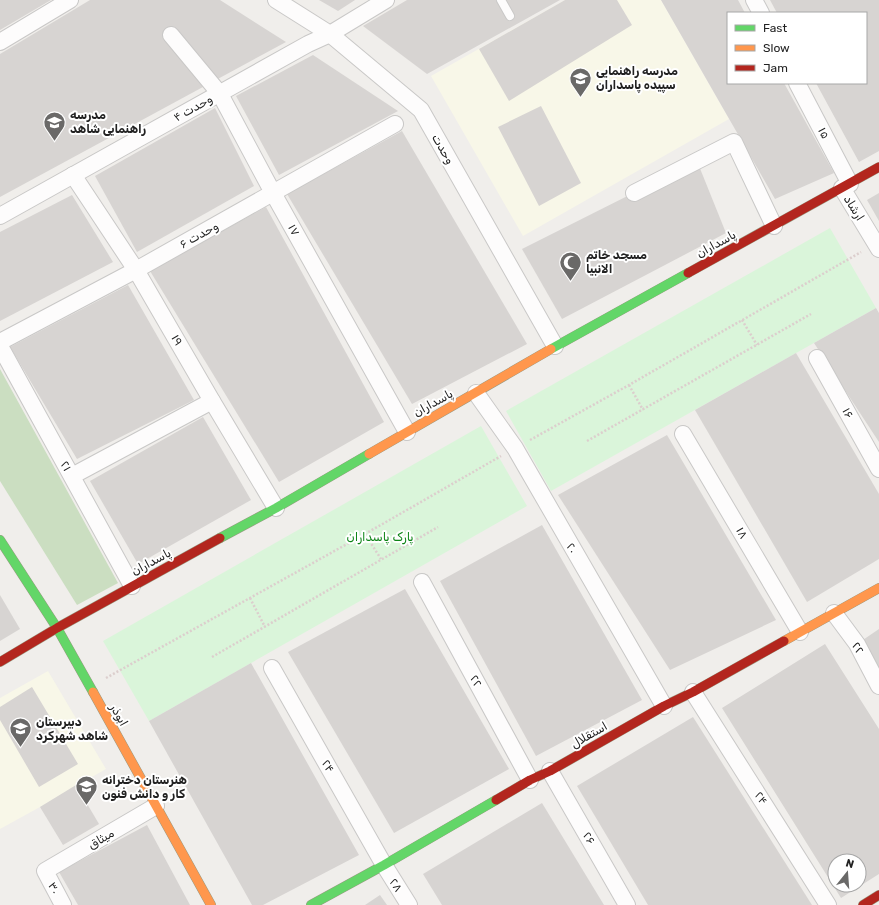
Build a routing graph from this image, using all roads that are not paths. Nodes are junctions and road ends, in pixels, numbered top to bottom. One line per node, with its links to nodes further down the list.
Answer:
1 (70, 0): 10 (street)
2 (276, 0): 8 (street, وحدت)
3 (386, 0): 8 (street, وحدت ۴)
4 (500, 0): 7 (lane)
5 (754, 0): 6 (street)
6 (760, 12)
7 (510, 16)
8 (330, 34): 12 (street, وحدت ۴); 25 (street, وحدت)
9 (171, 35): 12 (street, ۱۷)
10 (0, 42)
11 (797, 84): 16 (street, ۱۵)
12 (220, 94): 15 (street, وحدت ۴); 17 (street, ۱۷)
13 (395, 124): 17 (street, وحدت ۶)
14 (879, 167): 16 (street, پاسداران)
15 (73, 175): 19 (street, وحدت ۴); 22 (street, ۱۹)
16 (846, 186): 20 (street, پاسداران); 21 (street, ارشاد)
17 (273, 193): 22 (street, وحدت ۶); 29 (street, ۱۷)
18 (634, 193): 20 (street)
19 (0, 216)
20 (774, 226): 25 (street, پاسداران)
21 (877, 246)
22 (136, 270): 23 (street, وحدت ۶); 28 (street, ۱۹)
23 (0, 342)
24 (0, 346): 32 (street, ۲۱)
25 (555, 346): 27 (street, پاسداران)
26 (817, 358): 31 (street, ۱۶)
27 (476, 393): 29 (street, پاسداران); 45 (street, ۲۰)
28 (212, 401): 32 (street); 33 (street, ۱۹)
29 (407, 432): 33 (street, پاسداران)
30 (683, 434): 40 (street, ۱۸)
31 (879, 469)
32 (72, 476): 36 (street, ۲۱)
33 (276, 508): 36 (street, پاسداران)
34 (0, 540): 39 (street, ابوذر)
35 (422, 582): 47 (street, ۲۲)
36 (132, 586): 39 (street, پاسداران)
37 (879, 588): 38 (street, استقلال)
38 (834, 612): 40 (street, استقلال); 43 (street, ۲۲)
39 (57, 628): 41 (street, پاسداران); 48 (street, ابوذر)
40 (800, 632): 44 (street, استقلال)
41 (0, 662)
42 (272, 668): 49 (street, ۲۴)
43 (879, 686)
44 (693, 692): 45 (street, استقلال); 57 (street, ۲۴)
45 (664, 706): 46 (street, استقلال)
46 (550, 771): 47 (street, استقلال); 56 (street, ۲۶)
47 (530, 780): 49 (street, استقلال)
48 (156, 806): 50 (street, میثاق); 53 (street, ابوذر)
49 (384, 865): 54 (street, استقلال); 55 (street, ۲۸)
50 (45, 871): 52 (street, ۳۰)
51 (879, 895): 58 (street)
52 (63, 905)
53 (211, 905)
54 (311, 905)
55 (409, 905)
56 (627, 905)
57 (828, 905)
58 (863, 905)

